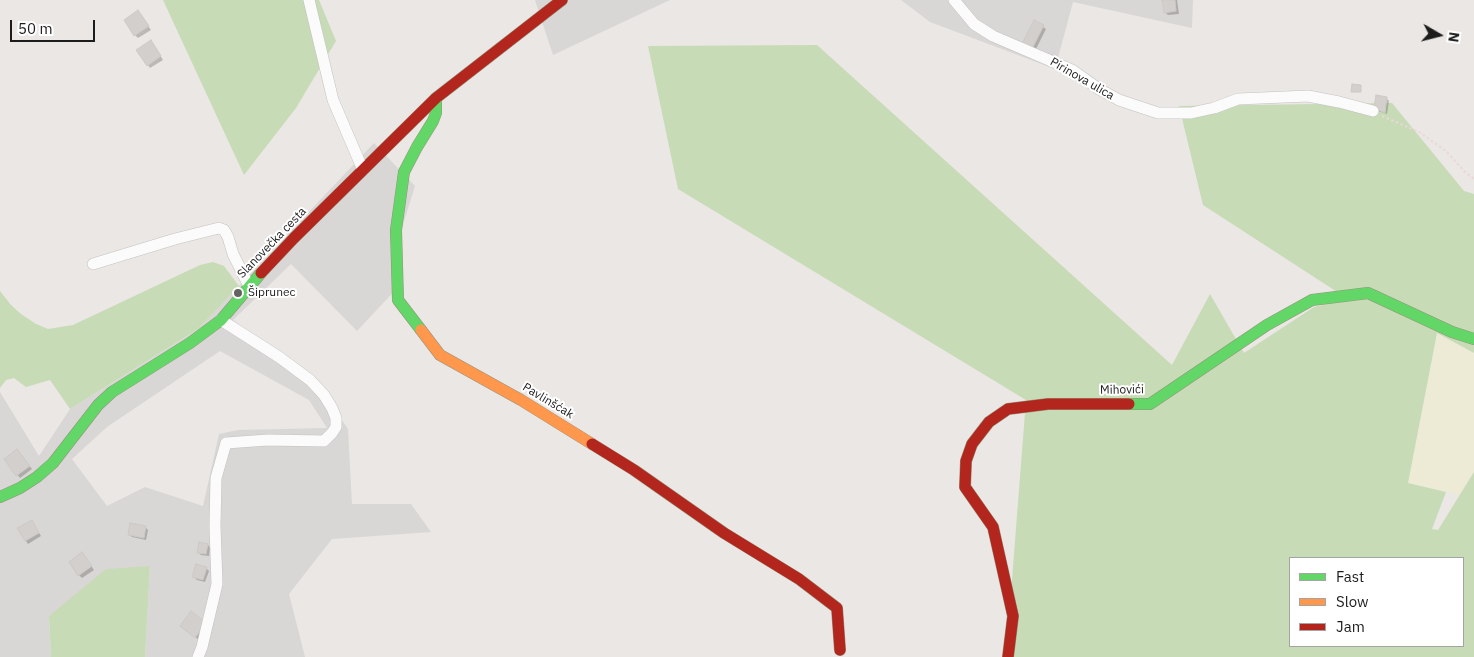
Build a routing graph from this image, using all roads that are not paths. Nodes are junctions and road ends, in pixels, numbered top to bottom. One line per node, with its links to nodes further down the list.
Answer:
1 (309, 0): 6 (street)
2 (562, 0): 4 (street, Slanovečka cesta)
3 (954, 0): 5 (street, Pirinova ulica)
4 (436, 98): 6 (street, Slanovečka cesta); 12 (street, Pavlinšćak)
5 (1374, 112)
6 (363, 170): 8 (street, Slanovečka cesta)
7 (93, 264): 8 (street)
8 (249, 286): 9 (street, Slanovečka cesta)
9 (221, 320): 11 (street, Slanovečka cesta); 13 (street)
10 (1474, 339): 14 (street, Mihovići)
11 (0, 497)
12 (840, 650)
13 (198, 657)
14 (1008, 657)

